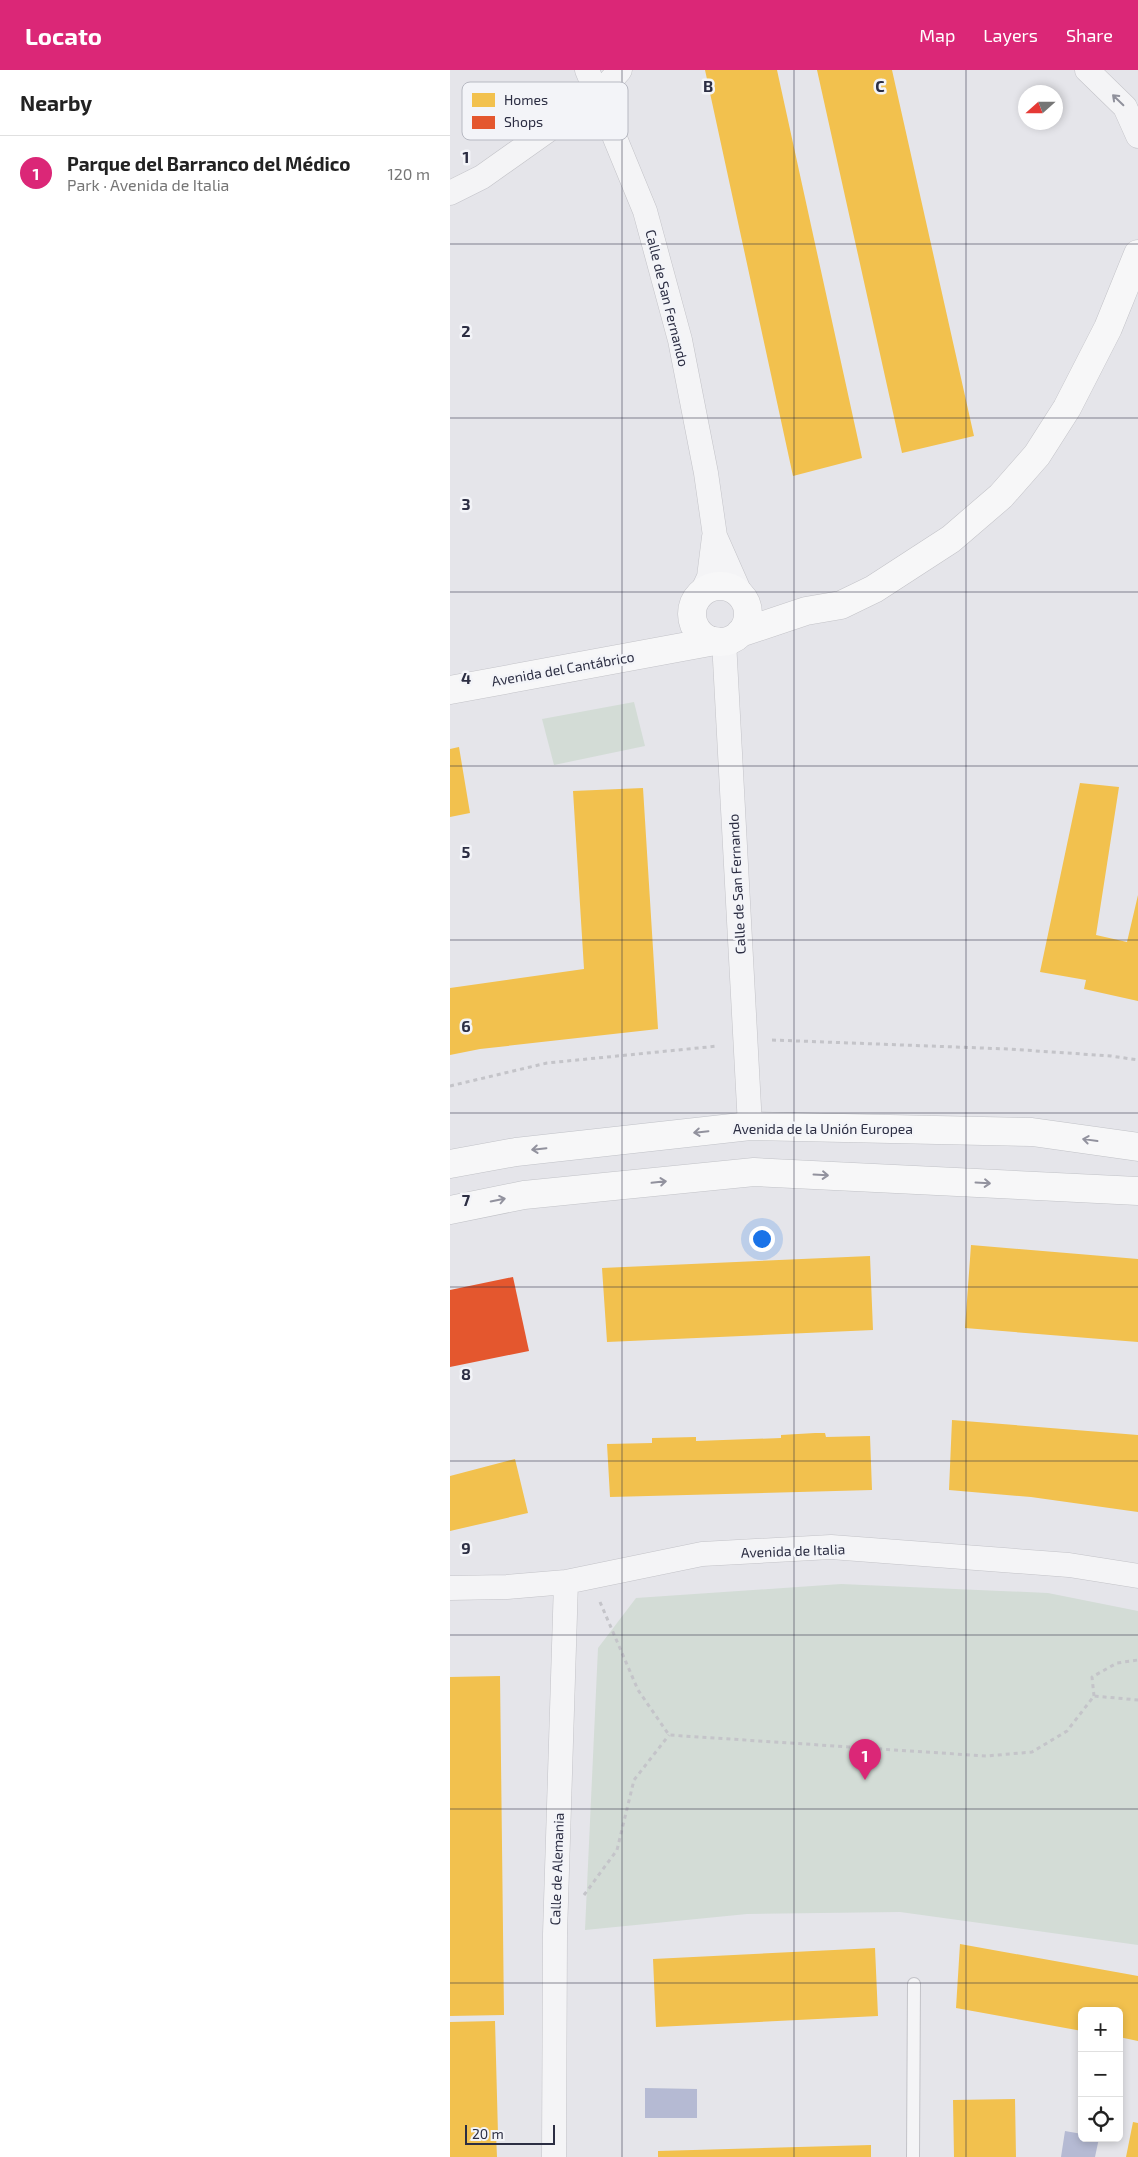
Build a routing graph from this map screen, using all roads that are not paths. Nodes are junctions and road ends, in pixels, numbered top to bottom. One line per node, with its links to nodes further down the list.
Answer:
1 (586, 70): 4 (street, Calle de San Fernando)
2 (620, 70): 5 (street)
3 (1087, 70): 6 (street, one-way to 3)
4 (592, 82)
5 (609, 82)
6 (1138, 136)
7 (534, 140): 9 (street)
8 (617, 140): 11 (street, Calle de San Fernando)
9 (450, 193)
10 (1138, 254): 14 (main road, Avenida del Cantábrico)
11 (714, 536): 12 (street, Calle de San Fernando); 13 (street, Calle de San Fernando)
12 (742, 597): 13 (main road); 14 (main road, Avenida del Cantábrico); 15 (main road)
13 (697, 600): 15 (main road); 16 (main road, Avenida del Cantábrico)
14 (806, 611): 15 (main road, Avenida del Cantábrico)
15 (726, 639): 16 (main road, Avenida del Cantábrico); 18 (street, Calle de San Fernando)
16 (647, 654): 17 (main road, Avenida del Cantábrico)
17 (450, 690)
18 (750, 1126): 19 (main road, Avenida de la Unión Europea, one-way to 18); 20 (main road, Avenida de la Unión Europea, one-way to 20)
19 (1138, 1147)
20 (450, 1164)
21 (1138, 1191): 22 (main road, one-way to 21)
22 (450, 1210)
23 (1138, 1576): 24 (street, Avenida de Italia)
24 (566, 1582): 25 (street, Avenida de Italia); 27 (street, Calle de Alemania)
25 (450, 1588)
26 (914, 1984): 28 (lane)
27 (554, 2157)
28 (913, 2157)

